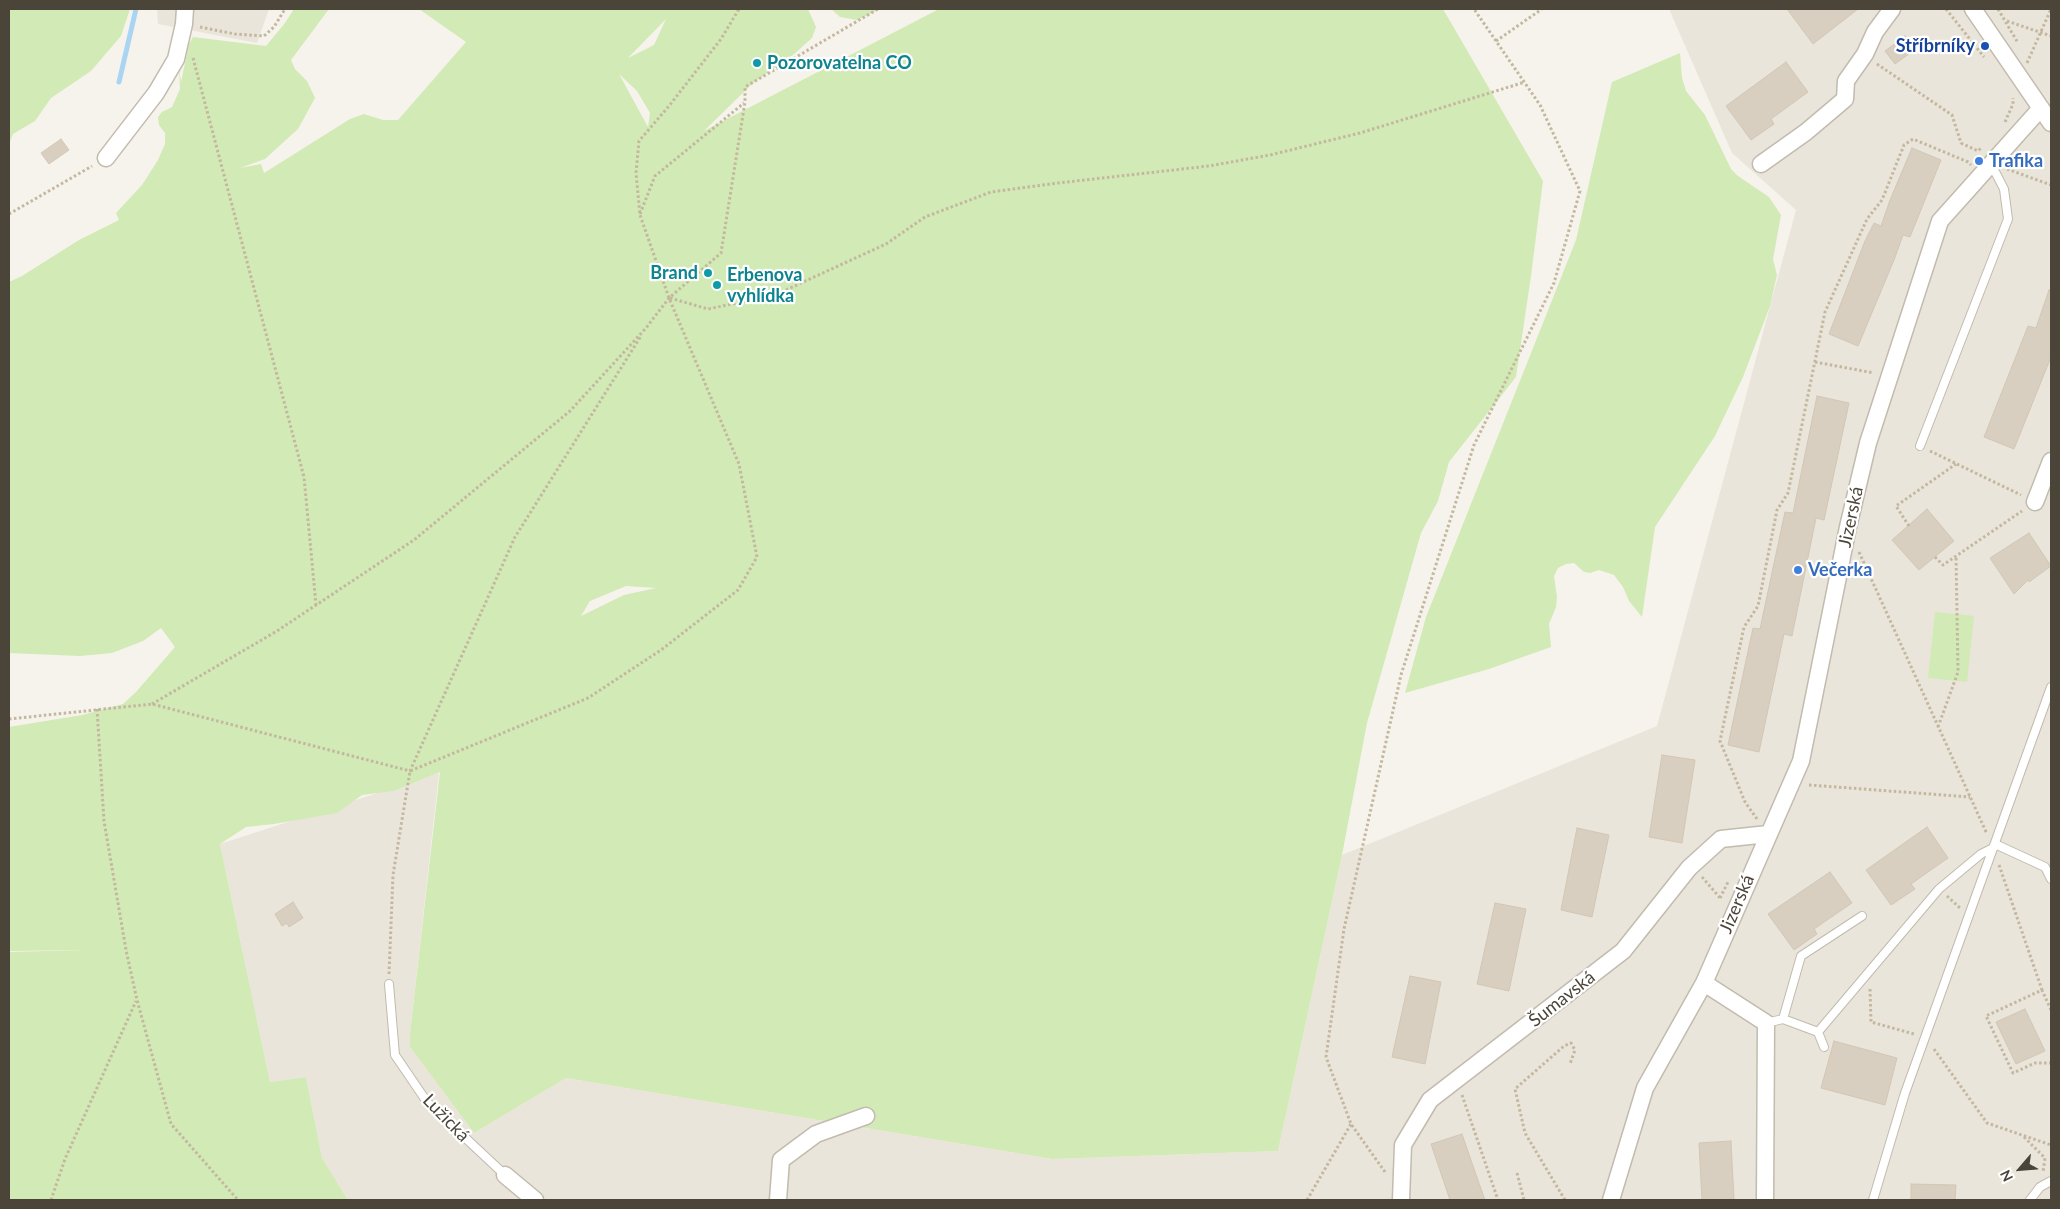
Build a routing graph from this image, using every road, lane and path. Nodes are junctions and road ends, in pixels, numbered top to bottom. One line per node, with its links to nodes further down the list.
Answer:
1 (284, 9): 10 (path)
2 (739, 9): 32 (path)
3 (878, 9): 21 (path)
4 (1474, 9): 14 (path)
5 (1542, 9): 14 (path)
6 (1892, 9): 16 (street)
7 (1946, 9): 17 (path)
8 (1973, 9): 22 (street)
9 (2051, 9): 12 (path)
10 (185, 16): 27 (street)
11 (2007, 21): 12 (path)
12 (2042, 32): 13 (path); 18 (path)
13 (2051, 36)
14 (1496, 41): 19 (path)
15 (192, 52): 45 (path)
16 (1865, 54): 26 (path); 28 (street)
17 (1989, 63)
18 (2027, 63)
19 (1525, 82): 33 (path); 77 (path)
20 (2014, 94): 24 (path)
21 (745, 102): 32 (path); 33 (path)
22 (2046, 109): 23 (street); 29 (street, Jizerská)
23 (2051, 123)
24 (2003, 127)
25 (1989, 140): 26 (path)
26 (1982, 147): 29 (path)
27 (106, 158): 31 (path)
28 (1761, 164)
29 (1988, 167): 30 (path); 35 (path); 36 (street, Jizerská); 37 (lane)
30 (2051, 185)
31 (9, 214)
32 (640, 215): 33 (path)
33 (669, 298): 34 (path); 51 (path)
34 (646, 328): 45 (path); 51 (path)
35 (1816, 362): 36 (path); 54 (path)
36 (1890, 376): 42 (street, Jizerská)
37 (1920, 446): 39 (path)
38 (2051, 461): 40 (street)
39 (1956, 464): 40 (path); 41 (path)
40 (2035, 502): 43 (path)
41 (1908, 526)
42 (1848, 527): 50 (path); 52 (street, Jizerská)
43 (1956, 556): 44 (path); 50 (path)
44 (1935, 557)
45 (316, 605): 47 (path)
46 (2051, 687): 55 (lane)
47 (152, 704): 48 (path); 51 (path)
48 (97, 709): 49 (path); 66 (path)
49 (9, 719)
50 (1938, 727): 53 (path)
51 (410, 771): 64 (path)
52 (1790, 783): 53 (path); 54 (street, Jizerská)
53 (1970, 798): 55 (path)
54 (1768, 834): 56 (street, Šumavská); 59 (street, Jizerská)
55 (1994, 846): 57 (lane); 58 (lane); 61 (lane); 65 (path)
56 (1692, 865): 59 (path); 75 (street, Šumavská)
57 (2051, 879)
58 (1939, 889): 61 (path); 62 (lane)
59 (1733, 913): 63 (street, Jizerská)
60 (1862, 916): 68 (lane)
61 (1969, 916): 71 (lane)
62 (1869, 972): 70 (lane); 71 (path)
63 (1704, 983): 69 (street); 93 (street, Jizerská)
64 (389, 984): 81 (lane, Lužická)
65 (2042, 990): 67 (path); 74 (path)
66 (136, 1000): 85 (path); 86 (path)
67 (2051, 1010)
68 (1783, 1019): 69 (lane); 70 (lane)
69 (1766, 1023): 94 (street)
70 (1818, 1032): 72 (lane)
71 (1925, 1037): 78 (path); 95 (lane)
72 (1824, 1047)
73 (1570, 1064): 92 (path)
74 (2051, 1064)
75 (1456, 1080): 84 (street, Šumavská); 90 (path)
76 (866, 1116): 88 (street)
77 (1351, 1124): 84 (path); 89 (path)
78 (2023, 1136): 79 (path); 83 (path)
79 (2051, 1145)
80 (1517, 1173): 91 (path)
81 (505, 1175): 87 (street, Lužická)
82 (2051, 1181): 83 (lane)
83 (2040, 1187): 96 (lane)
84 (1401, 1197)
85 (50, 1200)
86 (238, 1200)
87 (535, 1200)
88 (778, 1200)
89 (1307, 1200)
90 (1498, 1200)
91 (1524, 1200)
92 (1565, 1200)
93 (1611, 1200)
94 (1764, 1200)
95 (1874, 1200)
96 (2030, 1200)

